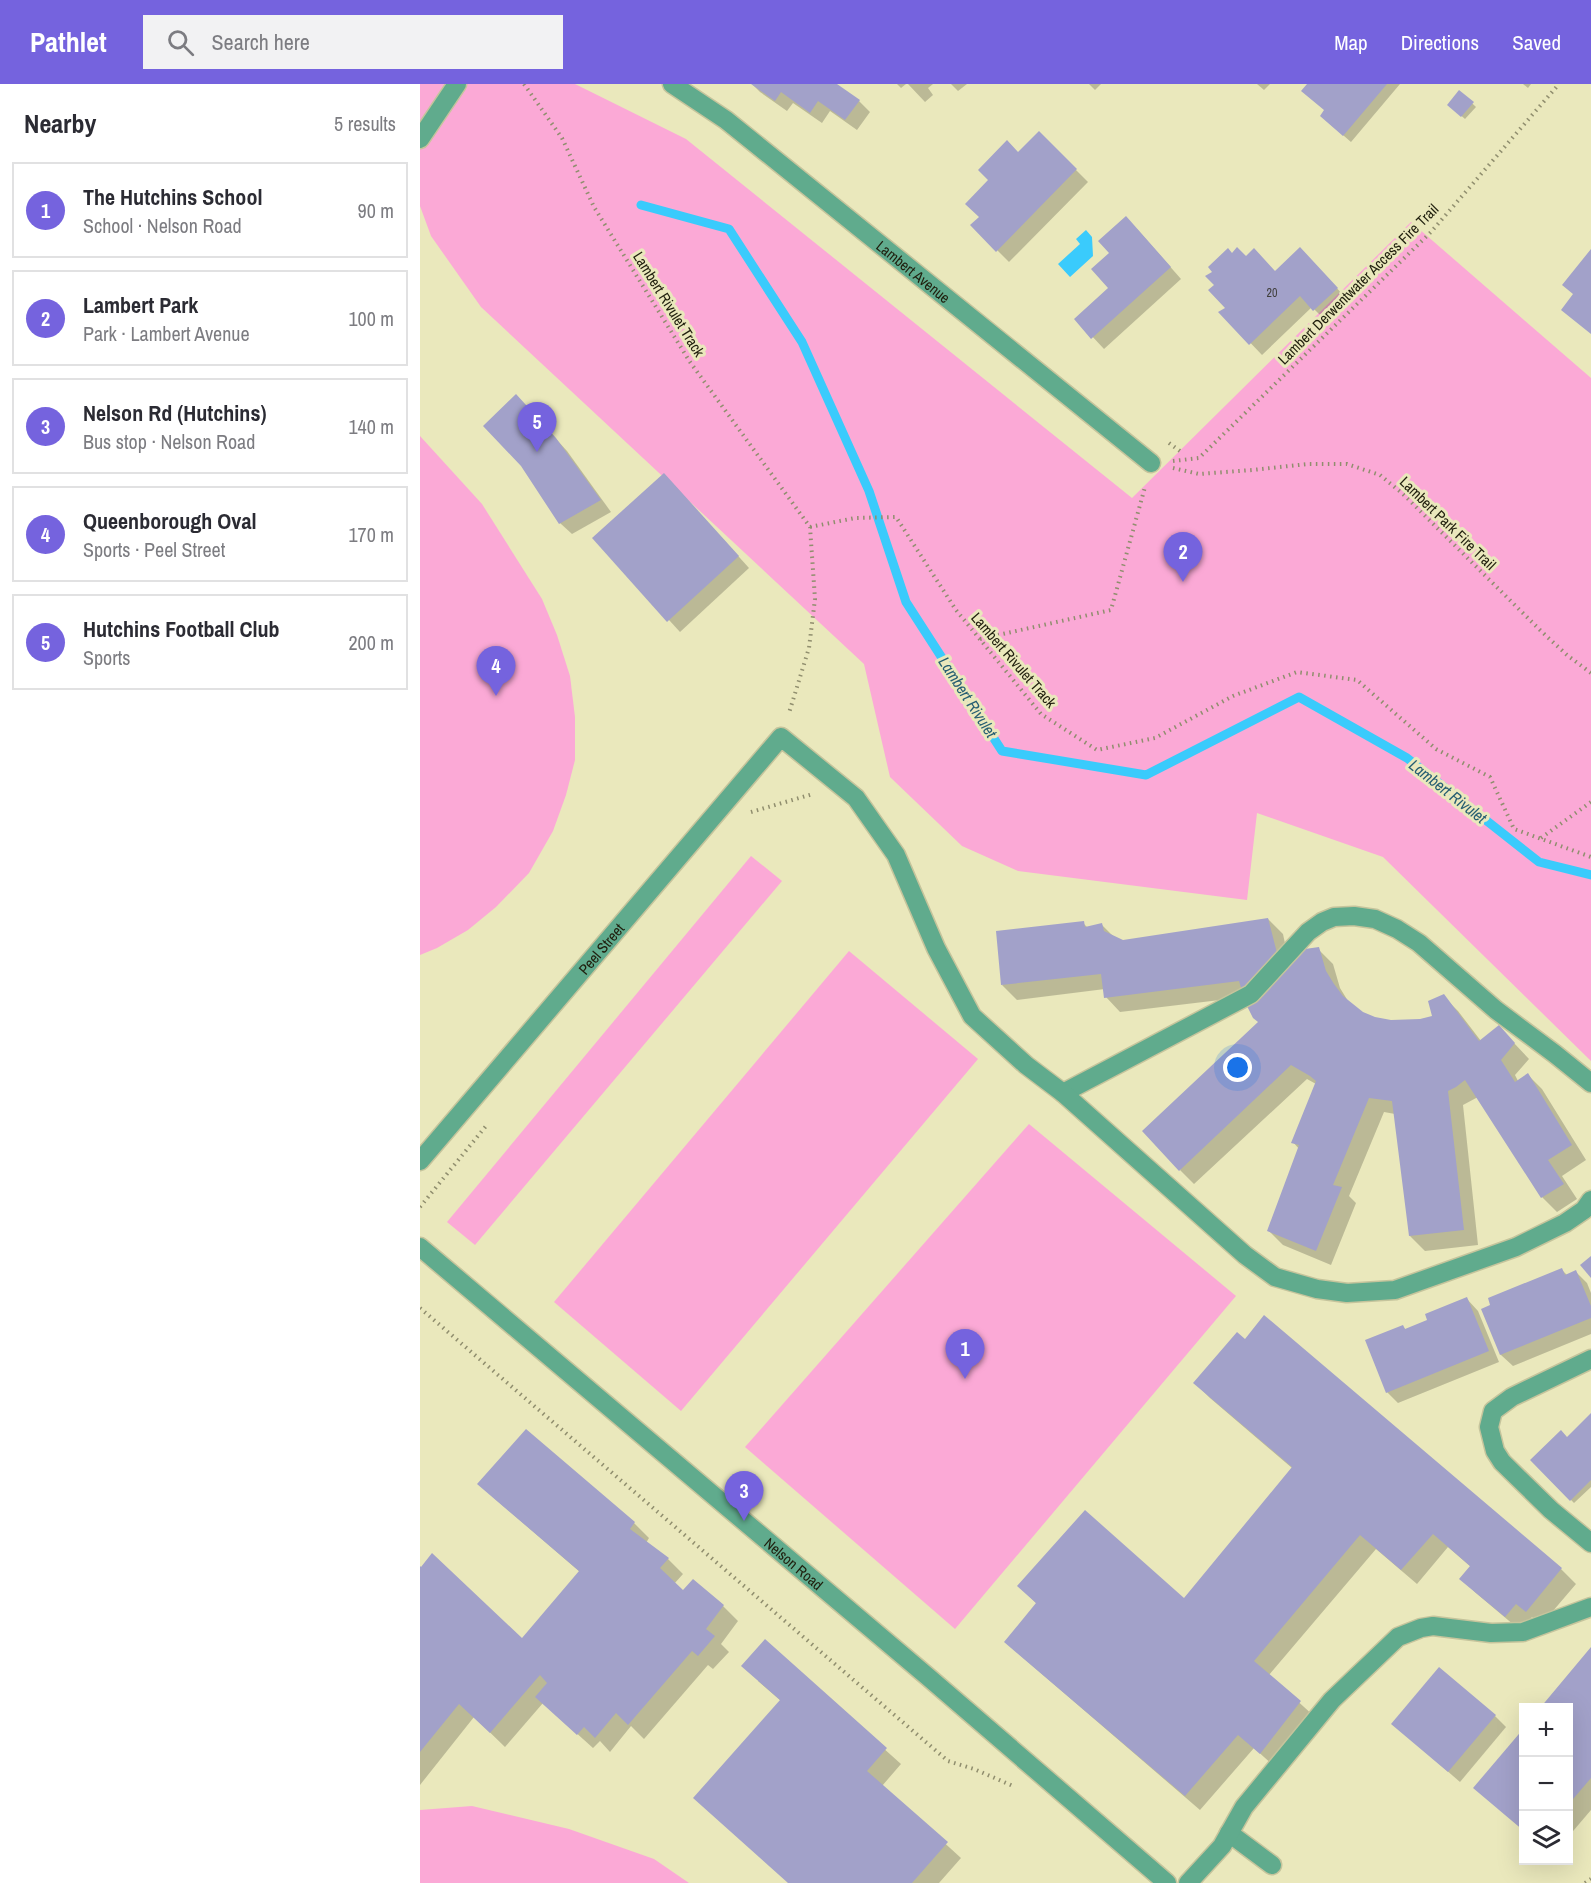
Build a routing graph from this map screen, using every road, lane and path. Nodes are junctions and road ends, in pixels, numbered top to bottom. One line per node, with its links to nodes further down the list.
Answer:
1 (457, 84): 5 (street)
2 (524, 84): 7 (path, Lambert Rivulet Track)
3 (672, 84): 6 (street, Lambert Avenue)
4 (1559, 84): 6 (path, Lambert Derwentwater Access Fire Trail)
5 (420, 139)
6 (1151, 463): 8 (path); 9 (path, Lambert Park Fire Trail)
7 (810, 527): 8 (path, Lambert Rivulet Track); 10 (path)
8 (980, 639): 14 (path, Lambert Rivulet Track)
9 (1591, 673)
10 (781, 737): 11 (street); 19 (street, Peel Street)
11 (856, 798): 13 (path); 17 (street)
12 (1591, 802): 14 (path)
13 (741, 815)
14 (1540, 838): 15 (path, Lambert Rivulet Track)
15 (1591, 857)
16 (1591, 1083): 17 (street)
17 (1063, 1093): 20 (street)
18 (487, 1125): 21 (path)
19 (420, 1161)
20 (1591, 1200)
21 (420, 1207)
22 (420, 1247): 31 (street, Nelson Road)
23 (420, 1308): 27 (path)
24 (1591, 1359): 25 (street)
25 (1591, 1543)
26 (1591, 1607): 28 (street)
27 (1016, 1788)
28 (1229, 1833): 29 (street); 32 (street)
29 (1272, 1865)
30 (1591, 1880): 33 (path)
31 (1167, 1883)
32 (1188, 1883)
33 (1585, 1883)

